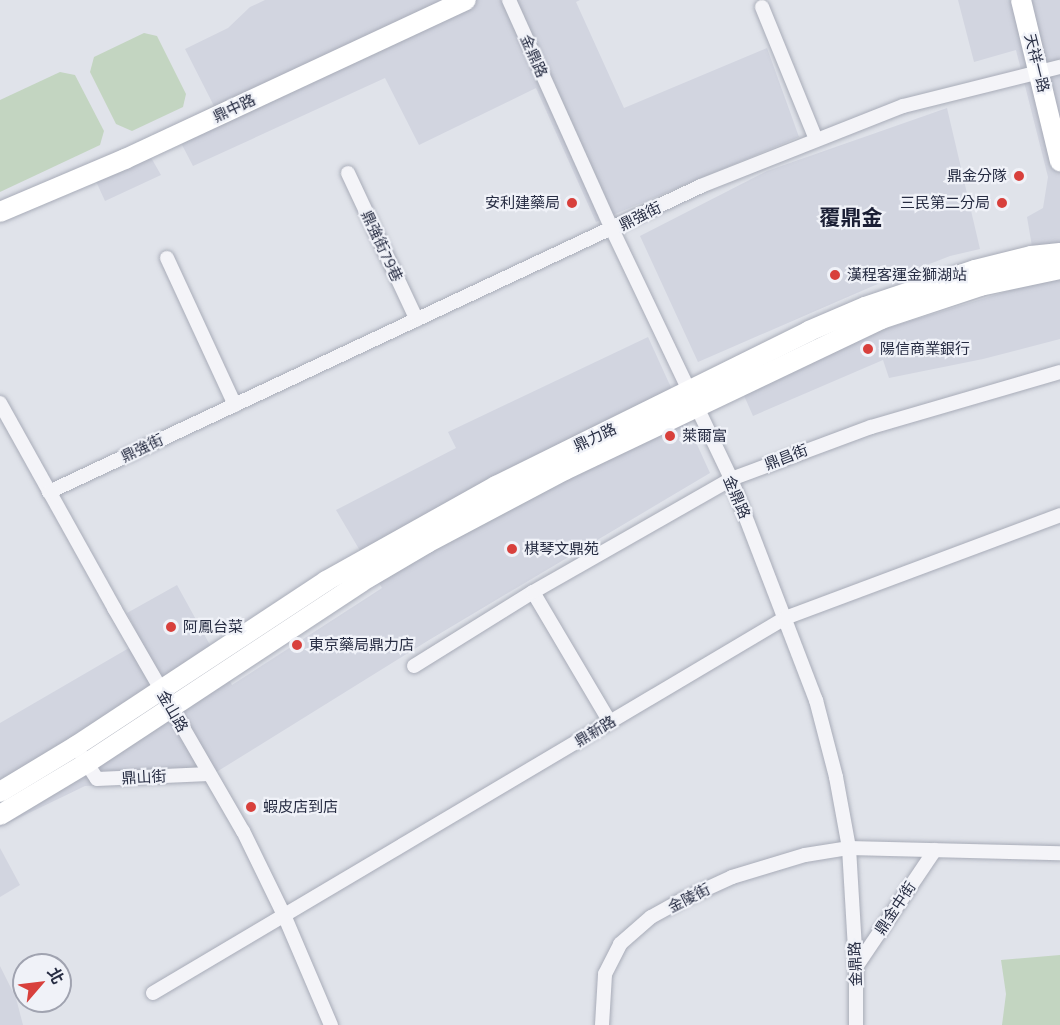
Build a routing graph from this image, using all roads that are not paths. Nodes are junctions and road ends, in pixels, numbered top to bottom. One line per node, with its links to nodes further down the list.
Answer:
1 (466, 0): 10 (street, 鼎中路)
2 (509, 0): 11 (street, 金鼎路)
3 (1021, 0): 6 (street, 天祥一路)
4 (762, 7): 7 (street)
5 (1060, 67): 6 (street, 鼎強街)
6 (1039, 72): 7 (street, 鼎強街); 8 (street, 天祥一路)
7 (816, 139): 11 (street, 鼎強街)
8 (1060, 161)
9 (348, 172): 15 (street, 鼎強街79巷)
10 (0, 212)
11 (612, 229): 15 (street, 鼎強街); 17 (street, 金鼎路)
12 (1060, 253): 17 (street, 鼎力路)
13 (167, 258): 19 (street)
14 (1060, 269): 17 (street, 鼎力路)
15 (417, 320): 19 (street, 鼎強街)
16 (1060, 372): 20 (street, 鼎昌街)
17 (693, 400): 20 (street, 金鼎路); 26 (street, 鼎力路)
18 (0, 403): 21 (street, 金山路)
19 (235, 405): 21 (street, 鼎強街)
20 (731, 479): 23 (street, 鼎昌街); 24 (street, 金鼎路)
21 (49, 492): 26 (street, 金山路)
22 (1060, 515): 24 (street, 鼎新路)
23 (533, 592): 25 (street, 鼎昌街); 27 (street)
24 (785, 618): 27 (street, 鼎新路); 33 (street, 金鼎路)
25 (414, 666)
26 (165, 698): 28 (street); 29 (street); 30 (street, 金山路)
27 (610, 722): 36 (street, 鼎新路)
28 (76, 746): 29 (street, 鼎山街); 31 (street)
29 (87, 763): 30 (street, 鼎山街); 32 (street)
30 (209, 774): 36 (street, 金山路)
31 (0, 792)
32 (0, 815)
33 (849, 848): 34 (street); 37 (street, 金鼎路); 40 (street, 金陵街)
34 (935, 850): 35 (street); 37 (street, 鼎金中街)
35 (1060, 853)
36 (284, 915): 38 (street, 鼎新路); 39 (street, 金山路)
37 (856, 967): 41 (street, 金鼎路)
38 (153, 993)
39 (331, 1025)
40 (602, 1025)
41 (856, 1025)

